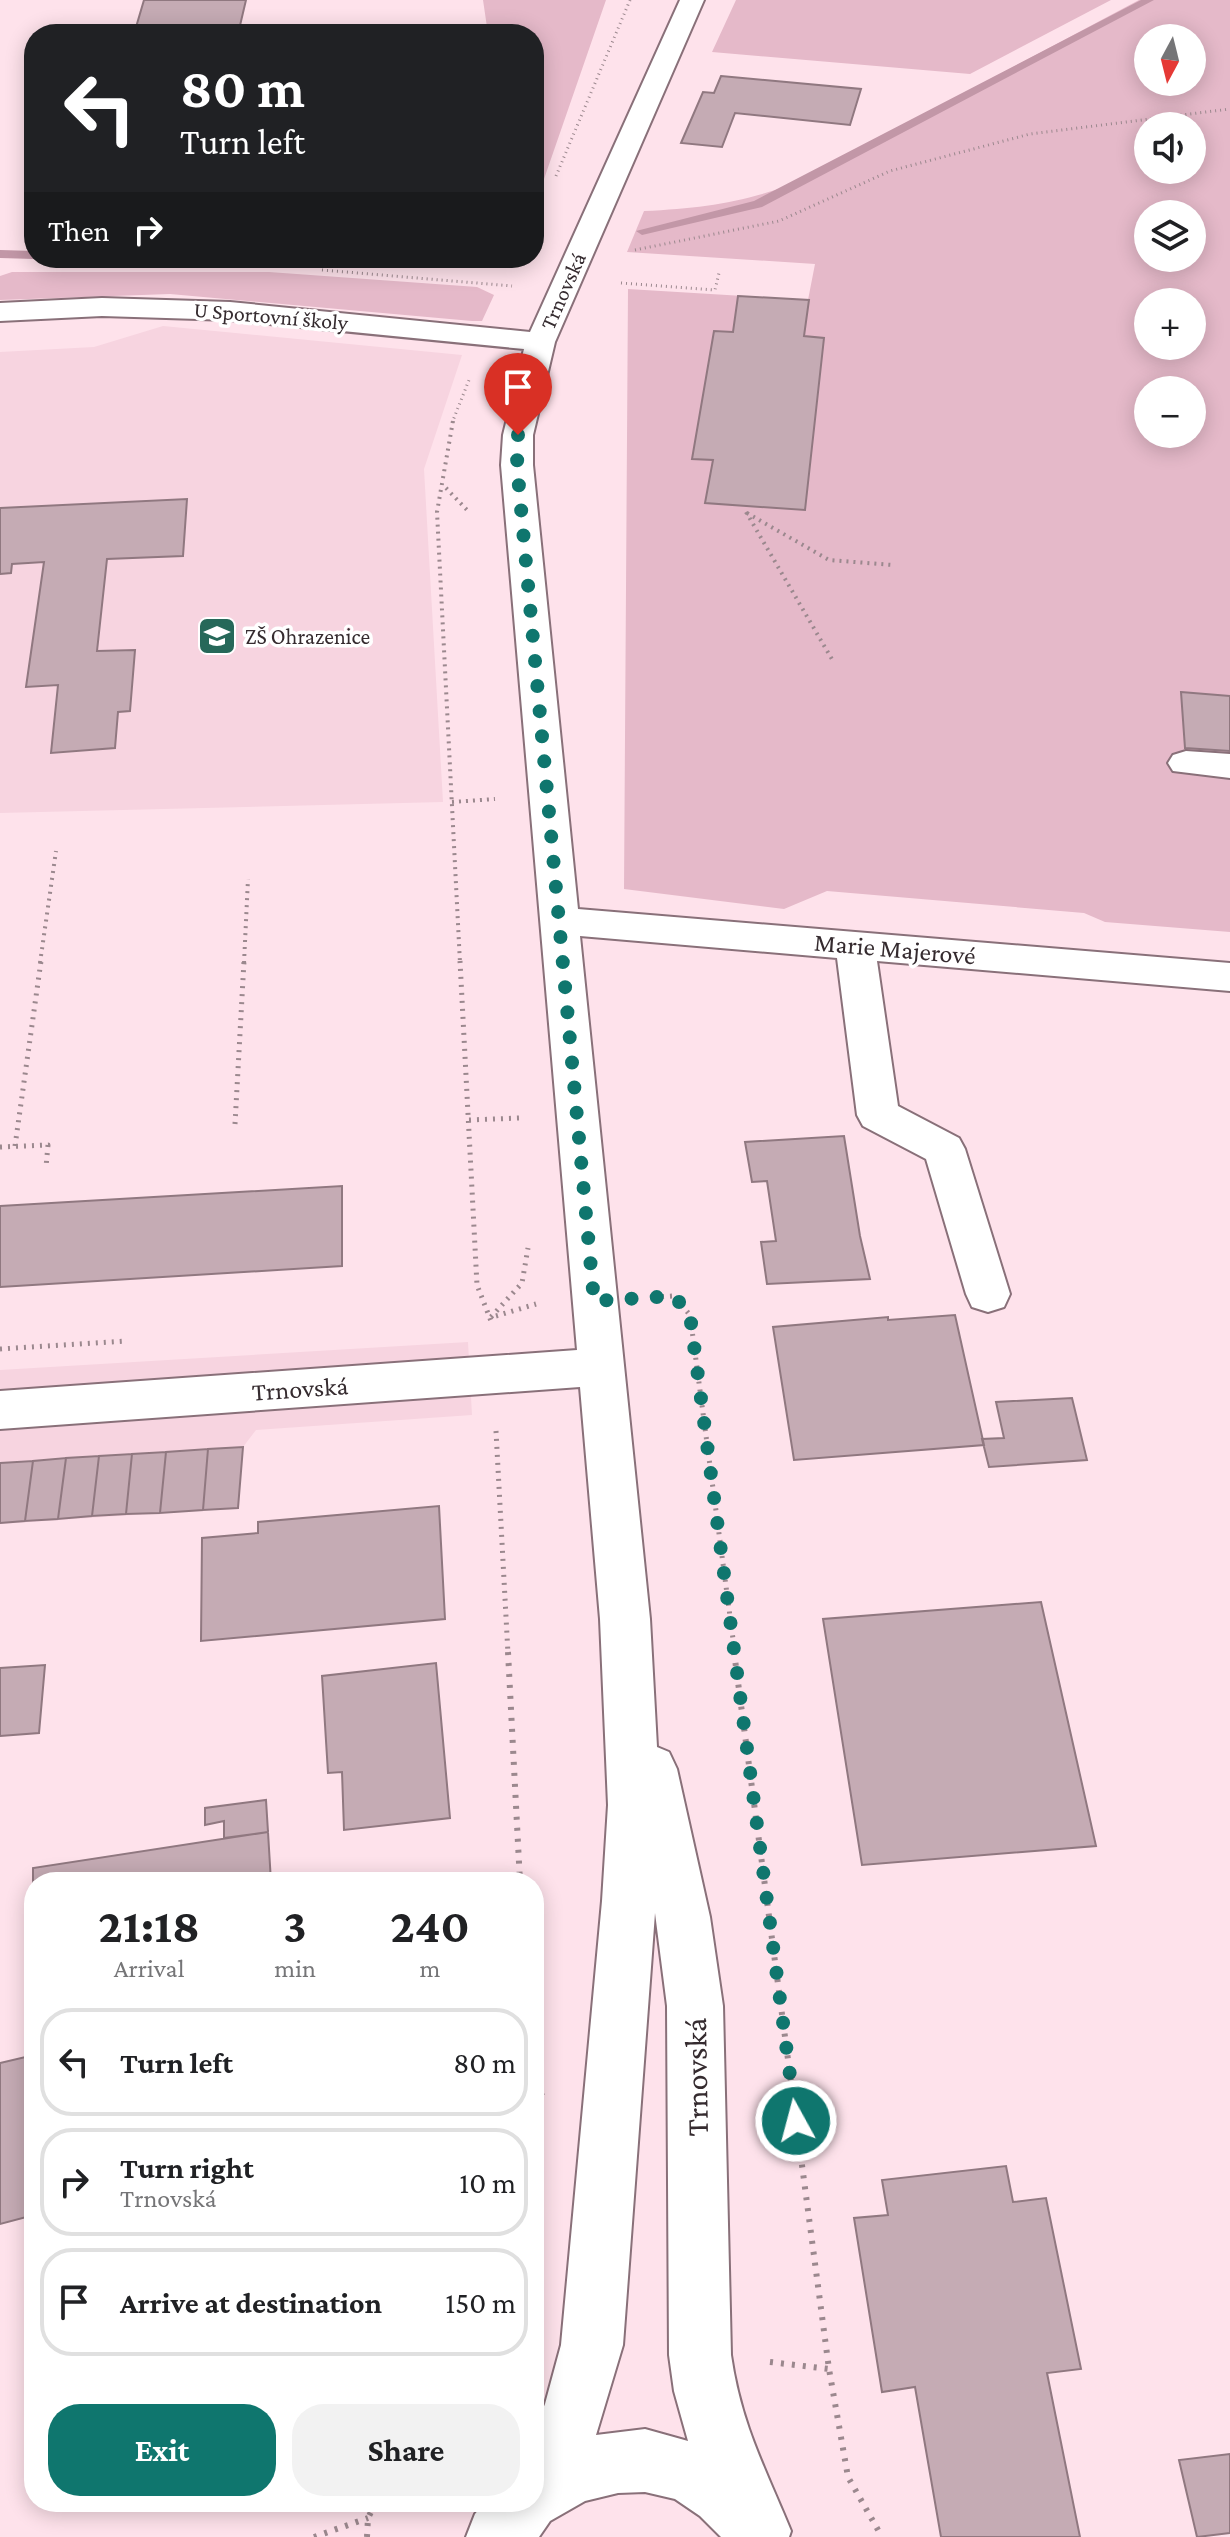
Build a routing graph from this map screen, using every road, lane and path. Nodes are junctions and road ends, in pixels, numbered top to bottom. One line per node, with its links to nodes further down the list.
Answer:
1 (630, 0): 4 (path)
2 (692, 0): 7 (street, Trnovská)
3 (1230, 109): 5 (path)
4 (555, 179)
5 (628, 257)
6 (0, 312): 7 (street, U Sportovní školy)
7 (540, 342): 15 (street, Trnovská)
8 (446, 487): 24 (path)
9 (893, 565): 10 (path)
10 (833, 661)
11 (1186, 763): 12 (street)
12 (1230, 766)
13 (56, 851): 19 (path)
14 (248, 879): 18 (path)
15 (560, 921): 16 (street, Marie Majerové); 23 (street, Trnovská)
16 (855, 946): 17 (street, Marie Majerové); 22 (street)
17 (1230, 977)
18 (235, 1124)
19 (15, 1146): 20 (path); 21 (path)
20 (0, 1147)
21 (46, 1167)
22 (988, 1294)
23 (594, 1301): 24 (path); 25 (street, Trnovská); 37 (path)
24 (491, 1317): 26 (path)
25 (600, 1367): 26 (street, Trnovská); 28 (street, Trnovská)
26 (493, 1375): 27 (street, Trnovská); 29 (path)
27 (0, 1410)
28 (625, 1619): 30 (street, Trnovská); 34 (street, Trnovská)
29 (519, 1872)
30 (544, 2474)
31 (544, 2491): 34 (street)
32 (371, 2512): 33 (path)
33 (368, 2518): 35 (path); 36 (path)
34 (760, 2534)
35 (314, 2537)
36 (367, 2537)
37 (882, 2537)

